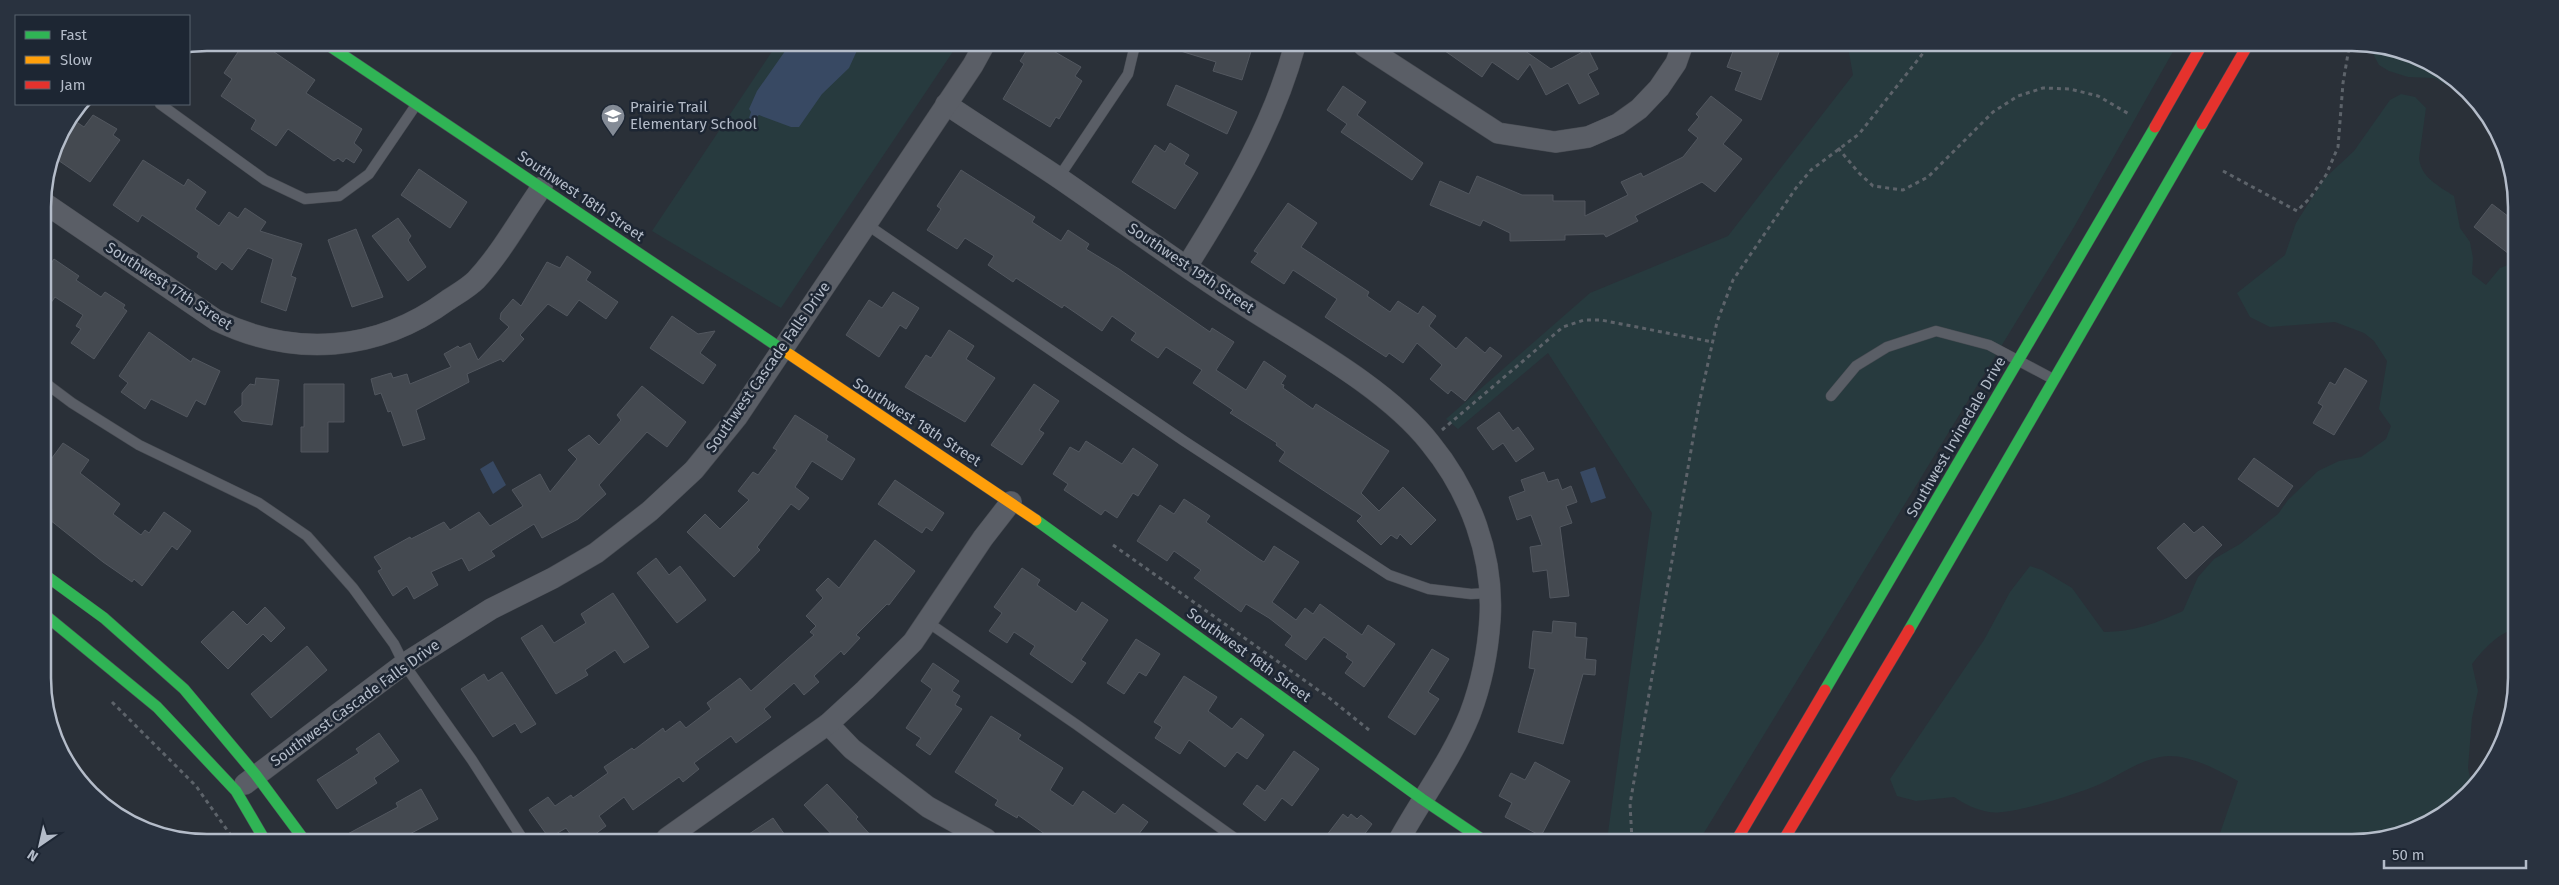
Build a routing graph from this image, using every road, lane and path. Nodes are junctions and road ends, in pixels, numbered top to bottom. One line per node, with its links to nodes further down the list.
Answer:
1 (1293, 51): 21 (street)
2 (1372, 51): 3 (street)
3 (1680, 51)
4 (1925, 51): 15 (path)
5 (2198, 51): 24 (street, Southwest Irvinedale Drive)
6 (2244, 51): 25 (street)
7 (2348, 51): 16 (path)
8 (338, 52): 11 (street, Southwest 18th Street)
9 (980, 52): 12 (street, Southwest Cascade Falls Drive)
10 (1133, 52): 17 (lane)
11 (417, 104): 13 (lane); 18 (street, Southwest 18th Street)
12 (946, 104): 17 (street, Southwest 19th Street); 20 (street, Southwest Cascade Falls Drive)
13 (161, 105)
14 (2129, 114): 15 (path)
15 (1838, 148): 22 (path)
16 (2223, 171)
17 (1059, 177): 21 (street, Southwest 19th Street)
18 (542, 188): 19 (street, Southwest 17th Street); 23 (street, Southwest 18th Street)
19 (52, 211)
20 (866, 224): 23 (street, Southwest Cascade Falls Drive); 31 (lane)
21 (1187, 266): 28 (street, Southwest 19th Street)
22 (1713, 342): 28 (path); 42 (path)
23 (780, 350): 29 (street, Southwest 18th Street); 34 (street, Southwest Cascade Falls Drive)
24 (2018, 361): 25 (lane); 27 (lane); 43 (street, Southwest Irvinedale Drive)
25 (2054, 379): 44 (street)
26 (52, 388): 34 (lane)
27 (1831, 396)
28 (1430, 441): 31 (street, Southwest 19th Street)
29 (1011, 502): 33 (street); 39 (street, Southwest 18th Street)
30 (51, 580): 37 (street)
31 (1490, 592): 39 (street, Southwest 19th Street)
32 (51, 620): 38 (street)
33 (926, 621): 36 (street); 51 (lane)
34 (404, 664): 37 (street, Southwest Cascade Falls Drive); 48 (lane)
35 (105, 695): 45 (path)
36 (828, 724): 49 (street); 50 (street)
37 (256, 774): 38 (street, Southwest Cascade Falls Drive); 47 (street)
38 (236, 792): 46 (street)
39 (1422, 799): 40 (street, Southwest 19th Street); 41 (street, Southwest 18th Street)
40 (1403, 833)
41 (1473, 833)
42 (1632, 833)
43 (1741, 833)
44 (1788, 833)
45 (230, 834)
46 (262, 834)
47 (300, 834)
48 (519, 834)
49 (673, 834)
50 (976, 834)
51 (1228, 834)

